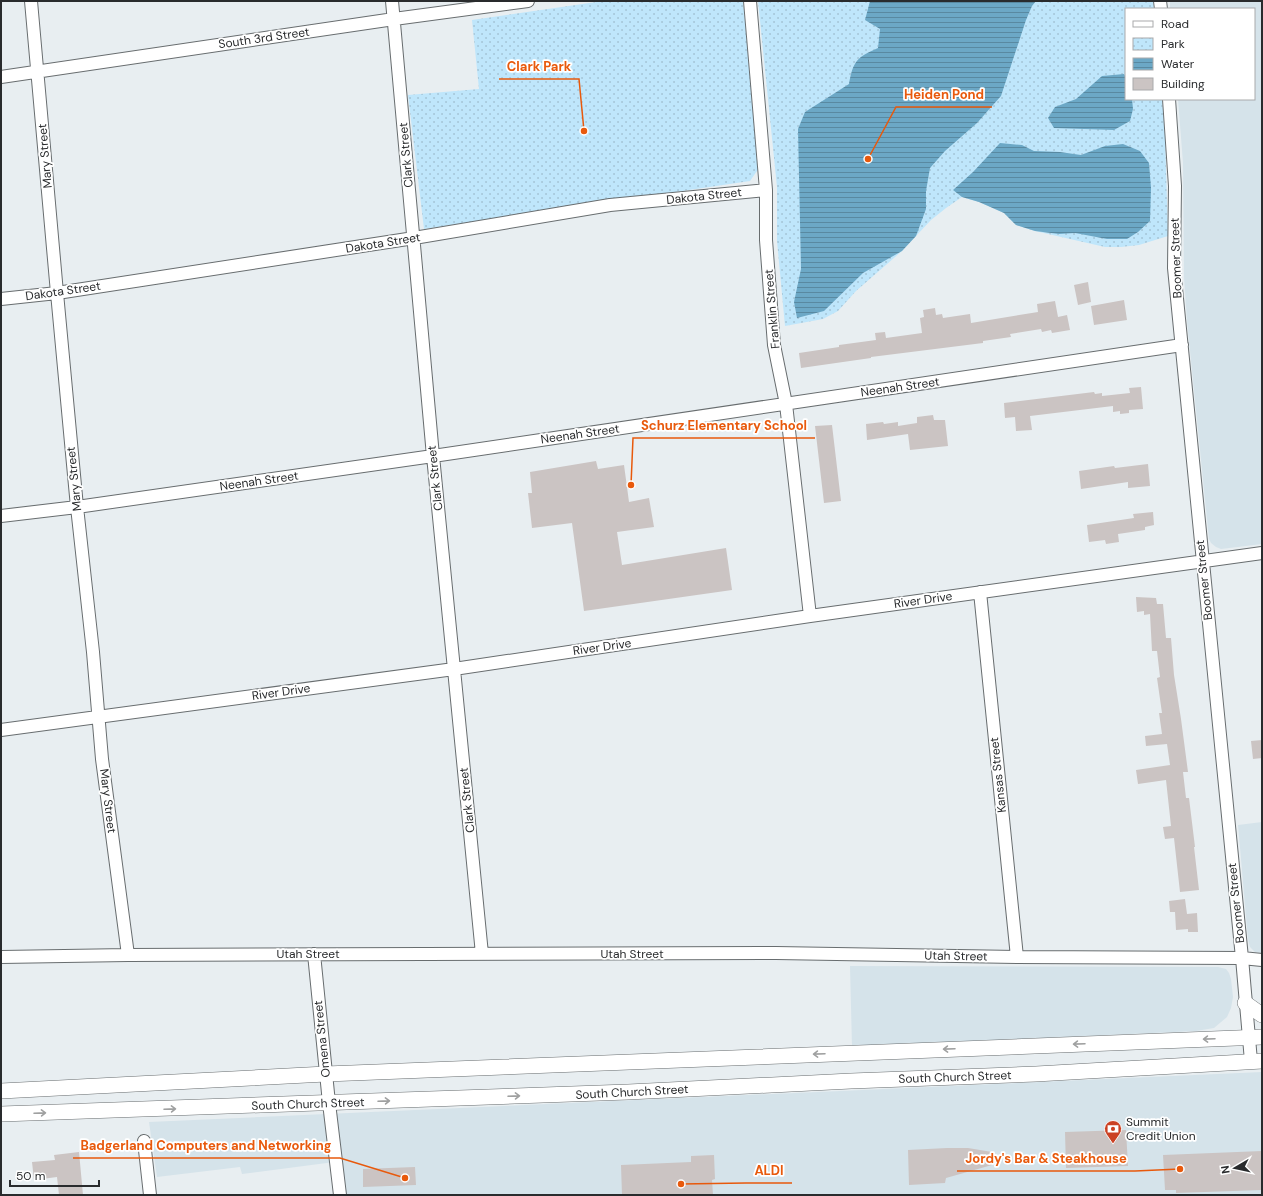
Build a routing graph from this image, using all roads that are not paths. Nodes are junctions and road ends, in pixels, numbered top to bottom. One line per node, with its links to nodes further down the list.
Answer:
1 (31, 1): 6 (street, Mary Street)
2 (392, 1): 5 (street, Clark Street)
3 (528, 1): 5 (street, South 3rd Street)
4 (750, 1): 9 (street, Franklin Street)
5 (394, 19): 6 (street, South 3rd Street); 10 (street, Clark Street)
6 (37, 72): 7 (street, South 3rd Street); 11 (street, Mary Street)
7 (1, 77)
8 (1169, 100): 13 (street, Boomer Street)
9 (766, 190): 10 (street, Dakota Street); 14 (street, Franklin Street)
10 (414, 238): 11 (street, Dakota Street); 15 (street, Clark Street)
11 (57, 293): 12 (street, Dakota Street); 16 (street, Mary Street)
12 (1, 300)
13 (1182, 345): 14 (street, Neenah Street); 19 (street, Boomer Street)
14 (786, 404): 15 (street, Neenah Street); 21 (street, Franklin Street)
15 (433, 456): 16 (street, Neenah Street); 22 (street, Clark Street)
16 (77, 507): 17 (street, Neenah Street); 23 (street, Mary Street)
17 (1, 516)
18 (1262, 553): 19 (street, River Drive)
19 (1202, 561): 20 (street, River Drive); 30 (street, Boomer Street)
20 (980, 592): 21 (street, River Drive); 29 (street, Kansas Street)
21 (810, 616): 22 (street, River Drive)
22 (454, 669): 23 (street, River Drive); 26 (street, Clark Street)
23 (99, 716): 24 (street, River Drive); 27 (street, Mary Street)
24 (1, 730)
25 (314, 954): 26 (street, Utah Street); 27 (street, Utah Street); 36 (street, Omena Street)
26 (482, 954): 29 (street, Utah Street)
27 (128, 955): 28 (street, Utah Street)
28 (1, 957)
29 (1017, 957): 30 (street, Utah Street)
30 (1242, 958): 31 (street, Utah Street); 32 (street, Boomer Street)
31 (1262, 960)
32 (1245, 1002): 33 (main road); 34 (street, Boomer Street)
33 (1262, 1015)
34 (1255, 1037): 35 (street, Boomer Street); 36 (main road, one-way to 36)
35 (1256, 1061): 38 (main road, South Church Street, one-way to 35)
36 (326, 1074): 37 (main road); 38 (street, Omena Street)
37 (1, 1091)
38 (329, 1103): 39 (main road, South Church Street, one-way to 38); 42 (street, Omena Street)
39 (1, 1114)
40 (144, 1142): 41 (street)
41 (150, 1195)
42 (340, 1195)

